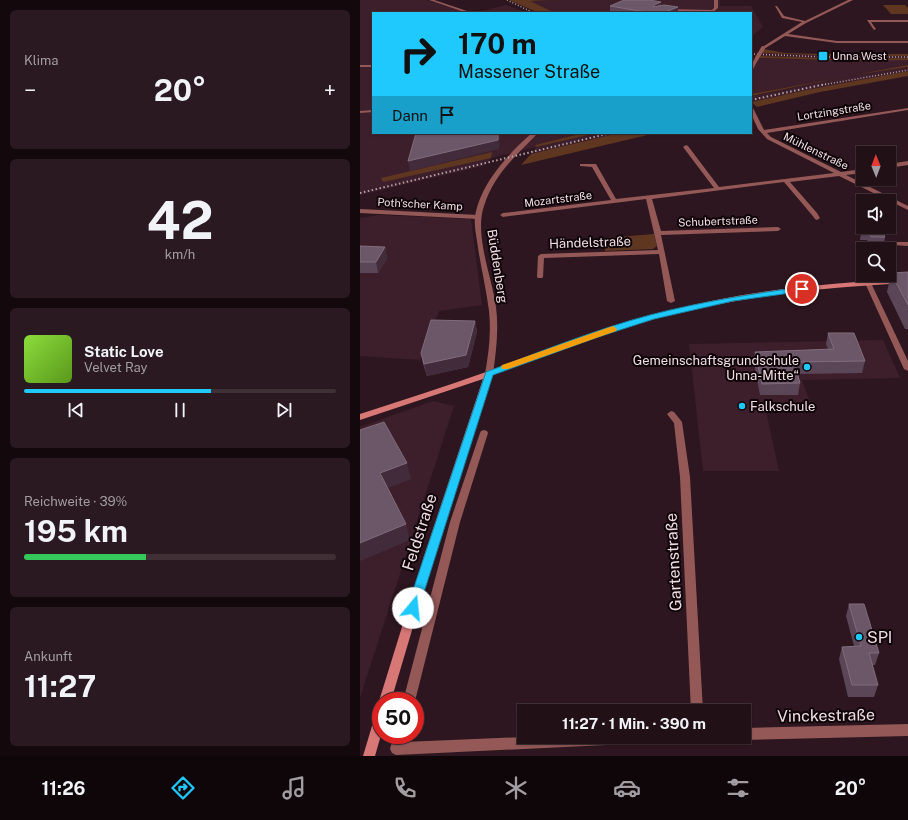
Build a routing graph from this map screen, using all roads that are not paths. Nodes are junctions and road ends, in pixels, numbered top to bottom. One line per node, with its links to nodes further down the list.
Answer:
1 (431, 0): 5 (street)
2 (436, 0): 5 (street)
3 (716, 0): 8 (street)
4 (851, 0): 10 (street)
5 (441, 3): 7 (street)
6 (776, 7): 10 (street)
7 (468, 12)
8 (659, 12)
9 (908, 21): 11 (street)
10 (805, 22): 12 (street)
11 (874, 29)
12 (784, 34): 13 (street); 16 (street, bridge)
13 (908, 42)
14 (360, 66): 15 (street)
15 (372, 66)
16 (752, 67)
17 (908, 109): 21 (street, Lortzingstraße)
18 (752, 110): 21 (street)
19 (372, 111): 20 (street)
20 (360, 112)
21 (762, 132): 28 (street, Mühlenstraße)
22 (534, 134): 36 (street, Büddenberg)
23 (686, 146): 30 (street)
24 (908, 163): 25 (street)
25 (896, 165)
26 (582, 166): 32 (street, Mozartstraße)
27 (856, 172): 28 (street, Mozartstraße)
28 (842, 174): 29 (street, Mozartstraße); 33 (street, Mühlenstraße)
29 (786, 181): 30 (street, Mozartstraße); 37 (street)
30 (718, 189): 31 (street, Mozartstraße)
31 (649, 198): 32 (street, Mozartstraße); 39 (street)
32 (615, 202): 35 (street, Mozartstraße)
33 (908, 208)
34 (360, 212): 36 (street, Poth'scher Kamp)
35 (503, 215)
36 (478, 217): 48 (street, Büddenberg)
37 (818, 218)
38 (778, 230): 39 (street, Schubertstraße)
39 (658, 234): 42 (street)
40 (896, 244): 41 (street)
41 (908, 244)
42 (662, 252): 43 (street, Händelstraße); 46 (street)
43 (540, 277)
44 (908, 281): 45 (main road)
45 (868, 283): 47 (street); 48 (main road)
46 (671, 301)
47 (908, 369)
48 (489, 374): 50 (main road); 52 (main road, Feldstraße)
49 (671, 414): 54 (street, Gartenstraße)
50 (360, 417)
51 (484, 433): 53 (street)
52 (388, 692)
53 (411, 692)
54 (697, 704)
55 (908, 730): 56 (street, Vinckestraße)
56 (751, 734)
57 (517, 743): 59 (street)
58 (373, 744): 60 (main road)
59 (397, 744)
60 (369, 756)

